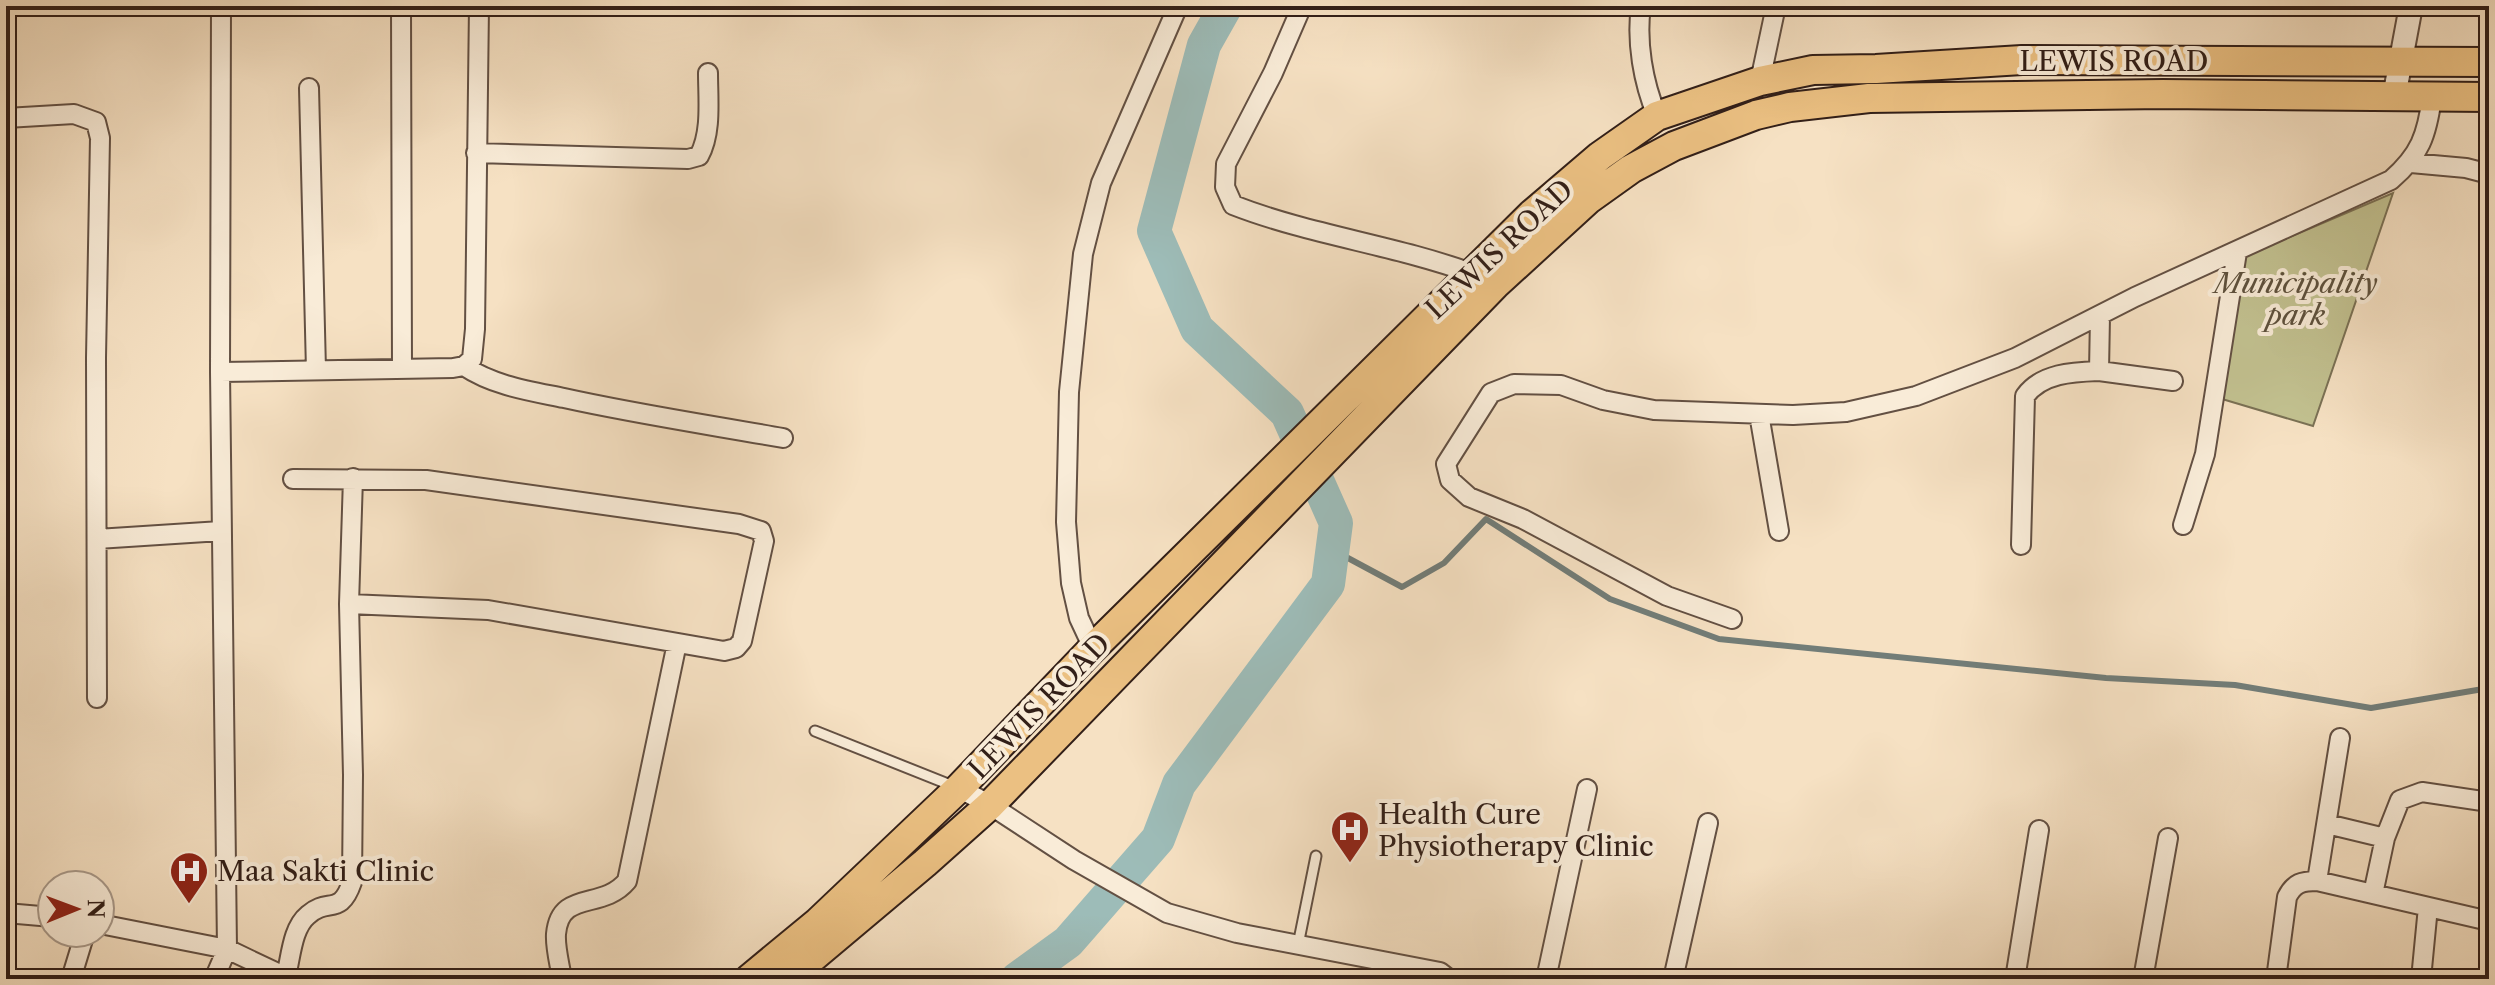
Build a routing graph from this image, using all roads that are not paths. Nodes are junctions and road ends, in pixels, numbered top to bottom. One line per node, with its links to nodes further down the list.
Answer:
1 (221, 6): 32 (street)
2 (401, 6): 29 (street)
3 (479, 6): 21 (street)
4 (1178, 6): 46 (street)
5 (1302, 6): 25 (street)
6 (1641, 6): 18 (street)
7 (1776, 6): 12 (street)
8 (2411, 6): 9 (street)
9 (2399, 61): 10 (main road, LEWIS ROAD); 12 (main road, LEWIS ROAD); 15 (street)
10 (2489, 62)
11 (708, 73): 21 (street)
12 (1760, 81): 14 (main road, LEWIS ROAD)
13 (309, 88): 30 (street)
14 (1726, 91): 18 (main road, LEWIS ROAD); 20 (main road)
15 (2394, 97): 16 (main road, LEWIS ROAD); 20 (main road, LEWIS ROAD)
16 (2432, 97): 17 (main road, LEWIS ROAD); 22 (street)
17 (2489, 97)
18 (1657, 116): 25 (main road, LEWIS ROAD)
19 (6, 118): 41 (street)
20 (1735, 122): 26 (main road, LEWIS ROAD)
21 (476, 153): 28 (street)
22 (2411, 163): 23 (street); 24 (street)
23 (2489, 174)
24 (2237, 252): 27 (street); 38 (street)
25 (1471, 273): 26 (main road, LEWIS ROAD)
26 (1458, 305): 46 (main road, LEWIS ROAD); 53 (main road, LEWIS ROAD)
27 (2100, 316): 31 (street); 34 (street)
28 (464, 366): 29 (street); 35 (street)
29 (402, 369): 30 (street)
30 (316, 370): 32 (street)
31 (2099, 371): 33 (street); 42 (street)
32 (220, 372): 39 (street)
33 (2173, 381)
34 (1759, 414): 40 (street); 44 (street)
35 (783, 438)
36 (353, 478): 37 (street); 43 (street); 45 (street)
37 (293, 479)
38 (2183, 525)
39 (221, 531): 41 (street); 69 (street)
40 (1779, 531)
41 (97, 539): 47 (street)
42 (2021, 545)
43 (349, 604): 45 (street); 70 (street)
44 (1732, 619)
45 (677, 643): 73 (street)
46 (1093, 648): 50 (main road, LEWIS ROAD)
47 (97, 698)
48 (815, 731): 50 (lane)
49 (2340, 738): 55 (street)
50 (959, 788): 53 (street); 74 (main road, LEWIS ROAD)
51 (1587, 789): 77 (street)
52 (2489, 802): 58 (street)
53 (990, 805): 67 (street); 75 (main road, LEWIS ROAD)
54 (1708, 823): 78 (street)
55 (2327, 824): 58 (street); 60 (street)
56 (2039, 830): 79 (street)
57 (2168, 838): 80 (street)
58 (2385, 838): 61 (street)
59 (1316, 856): 67 (lane)
60 (2317, 881): 61 (street); 81 (street)
61 (2373, 894): 62 (street)
62 (2428, 907): 65 (street); 82 (street)
63 (6, 913): 64 (street)
64 (36, 916)
65 (2489, 921)
66 (116, 927): 69 (street)
67 (1298, 945): 76 (street)
68 (80, 949): 71 (street)
69 (227, 949): 70 (street); 72 (street)
70 (288, 978)
71 (71, 979)
72 (214, 979)
73 (562, 979)
74 (749, 979)
75 (787, 979)
76 (1449, 979)
77 (1546, 979)
78 (1673, 979)
79 (2015, 979)
80 (2143, 979)
81 (2276, 979)
82 (2421, 979)

